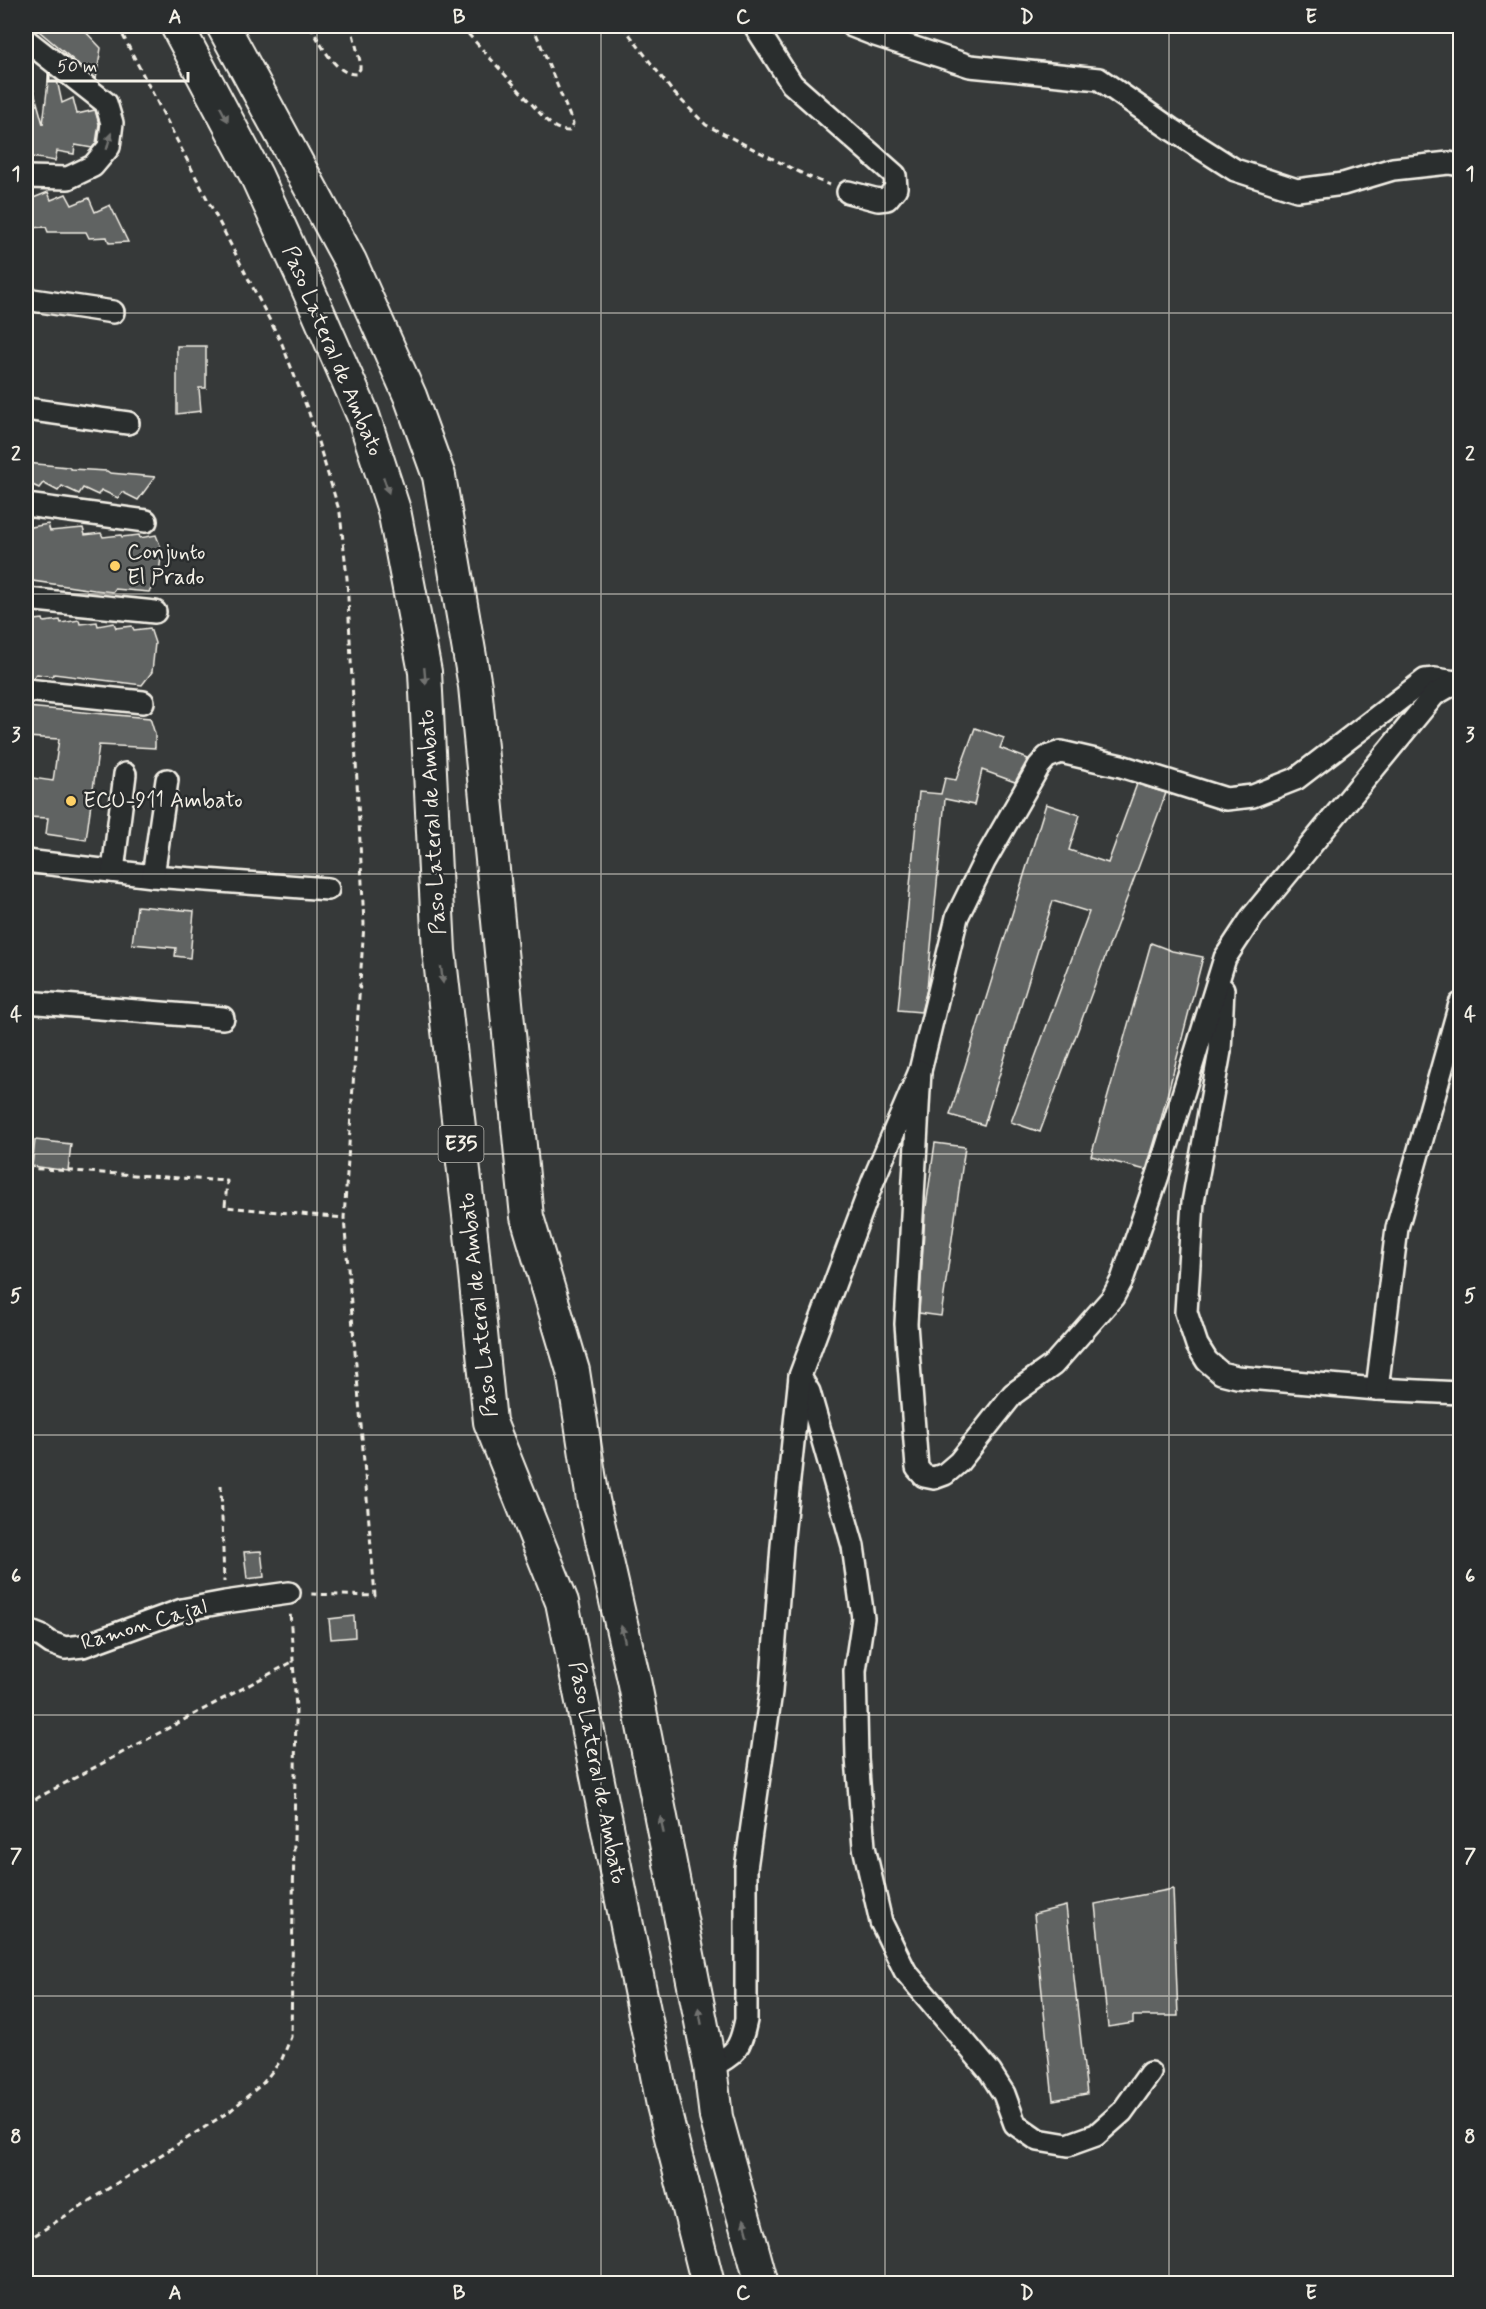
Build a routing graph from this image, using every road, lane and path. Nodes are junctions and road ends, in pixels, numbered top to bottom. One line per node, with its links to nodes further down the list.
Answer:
1 (118, 26): 38 (path)
2 (177, 26): 51 (highway, Paso Lateral de Ambato / E35, one-way to 51)
3 (223, 26): 48 (highway, one-way to 3)
4 (310, 26): 5 (path)
5 (351, 26)
6 (461, 26): 7 (path)
7 (534, 26)
8 (623, 26): 14 (path)
9 (755, 26): 14 (street)
10 (852, 26): 12 (street)
11 (26, 40): 13 (street, one-way to 11)
12 (1461, 165)
13 (26, 177)
14 (848, 192)
15 (26, 299): 16 (street)
16 (113, 312)
17 (26, 409): 18 (street)
18 (128, 423)
19 (26, 505): 20 (street)
20 (146, 521)
21 (26, 599): 22 (street)
22 (155, 612)
23 (1458, 681): 32 (street); 36 (street)
24 (26, 690): 25 (street)
25 (142, 702)
26 (125, 774): 29 (street)
27 (167, 780): 30 (street)
28 (26, 861): 29 (street)
29 (113, 871): 30 (street)
30 (153, 876): 31 (street)
31 (328, 889)
32 (1225, 958): 36 (street); 40 (street)
33 (26, 1002): 35 (street)
34 (1461, 1004): 40 (street)
35 (223, 1018)
36 (920, 1071): 39 (street)
37 (26, 1168): 38 (path)
38 (344, 1218): 43 (path)
39 (800, 1376): 48 (street); 49 (street)
40 (1377, 1389): 41 (street)
41 (1461, 1394)
42 (220, 1485): 44 (path)
43 (289, 1593): 44 (street, Ramon Cajal); 46 (path)
44 (225, 1602): 45 (street, Ramon Cajal)
45 (26, 1630)
46 (294, 1660): 47 (path); 50 (path)
47 (26, 1804)
48 (710, 2067): 52 (highway, one-way to 48)
49 (1150, 2073)
50 (26, 2241)
51 (708, 2283)
52 (762, 2283)

